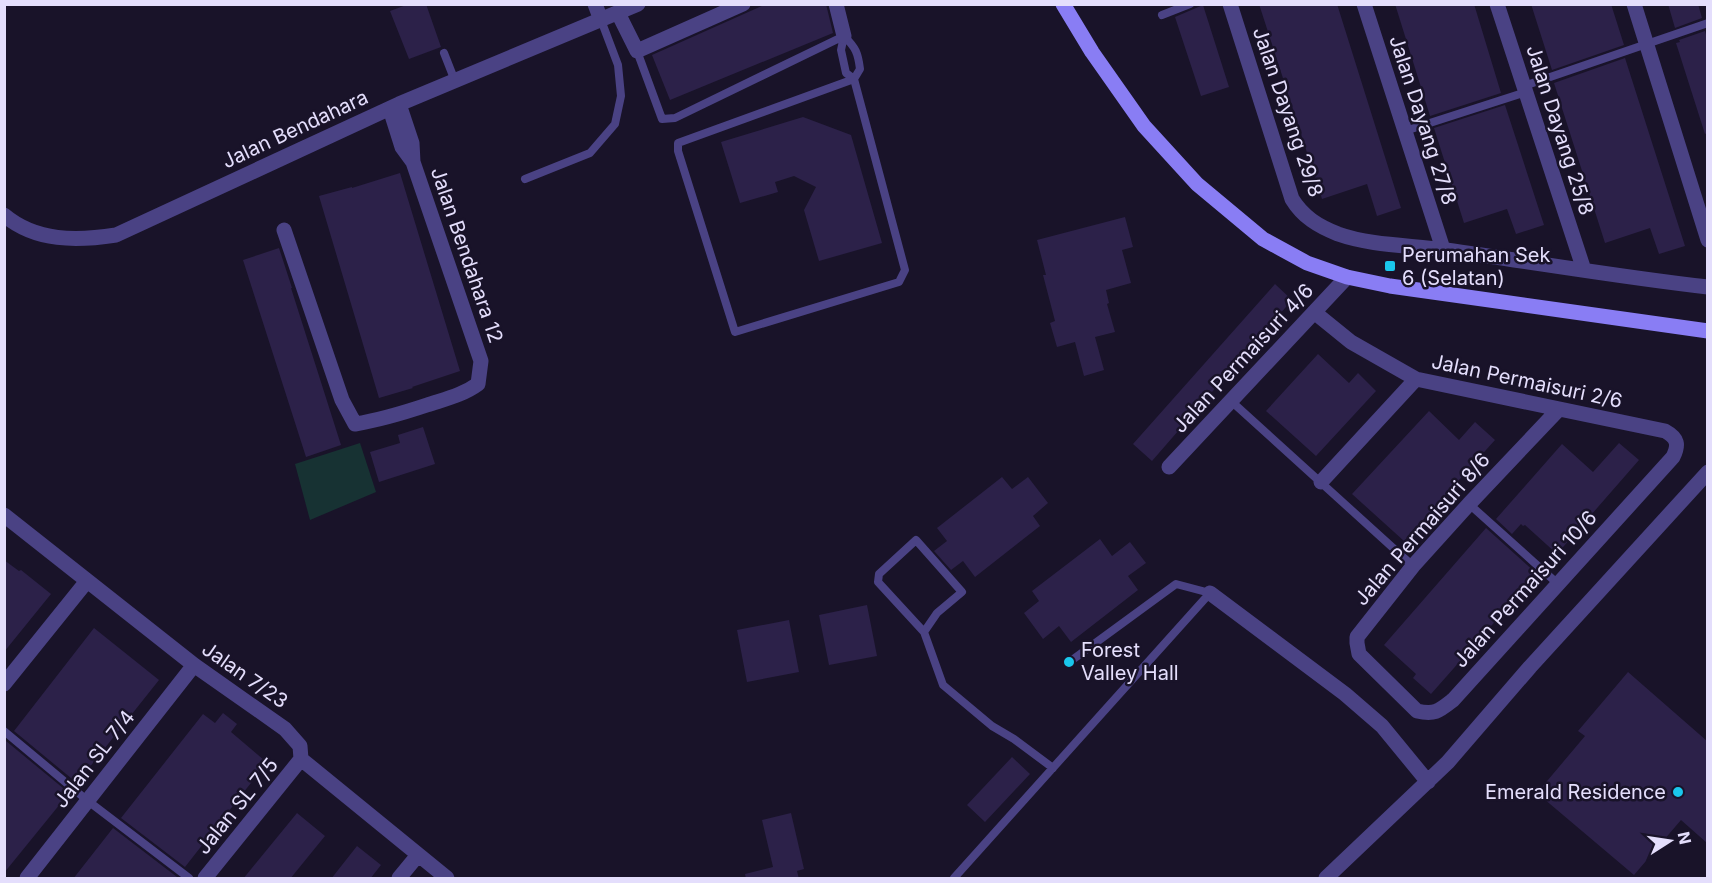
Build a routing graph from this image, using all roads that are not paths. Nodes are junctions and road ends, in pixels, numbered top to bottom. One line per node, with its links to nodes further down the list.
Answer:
1 (595, 4): 13 (street)
2 (638, 4): 11 (street, Jalan Bendahara)
3 (742, 4): 17 (street)
4 (836, 4): 15 (street)
5 (1063, 4): 30 (street)
6 (1190, 4): 12 (lane)
7 (1230, 4): 28 (street, Jalan Dayang 29/8)
8 (1364, 4): 23 (street, Jalan Dayang 27/8)
9 (1497, 4): 21 (street, Jalan Dayang 25/8)
10 (1634, 4): 16 (street)
11 (618, 13): 13 (street, Jalan Bendahara); 17 (street)
12 (1162, 15)
13 (600, 20): 20 (street, Jalan Bendahara); 24 (lane)
14 (1707, 23): 16 (lane)
15 (844, 36): 17 (lane); 19 (lane); 19 (lane)
16 (1646, 44): 21 (lane); 27 (street)
17 (637, 51)
18 (444, 53): 20 (lane)
19 (854, 78): 19 (lane)
20 (455, 81): 22 (street, Jalan Bendahara)
21 (1525, 89): 23 (lane); 29 (street, Jalan Dayang 25/8)
22 (394, 106): 25 (street, Jalan Bendahara); 26 (street, Jalan Bendahara 12)
23 (1405, 131): 28 (street, Jalan Dayang 27/8)
24 (525, 179)
25 (4, 215)
26 (285, 230)
27 (1707, 240)
28 (1443, 249): 29 (street, Jalan Dayang 29/8)
29 (1584, 270): 31 (street, Jalan Dayang 29/8)
30 (1347, 277): 32 (street, Jalan Permaisuri 4/6); 33 (street)
31 (1707, 287)
32 (1314, 312): 34 (street, Jalan Permaisuri 2/6); 35 (street, Jalan Permaisuri 4/6)
33 (1707, 331)
34 (1416, 380): 36 (street, Jalan Permaisuri 2/6); 40 (street)
35 (1231, 401): 38 (street, Jalan Permaisuri 4/6); 40 (lane)
36 (1559, 409): 37 (street, Jalan Permaisuri 2/6); 41 (street, Jalan Permaisuri 8/6)
37 (1676, 441): 45 (street, Jalan Permaisuri 10/6)
38 (1169, 467)
39 (1707, 472): 55 (street)
40 (1321, 482): 43 (lane)
41 (1469, 504): 43 (street, Jalan Permaisuri 8/6); 45 (lane)
42 (4, 515): 44 (street, Jalan 7/23)
43 (1413, 566): 50 (street, Jalan Permaisuri 8/6)
44 (87, 581): 49 (street, Jalan 7/23); 51 (street)
45 (1558, 584): 50 (street, Jalan Permaisuri 10/6)
46 (1210, 593): 48 (lane); 54 (lane); 55 (street)
47 (924, 632): 47 (lane); 54 (lane)
48 (1068, 663)
49 (194, 666): 53 (street, Jalan 7/23); 56 (street, Jalan SL 7/4)
50 (1387, 682)
51 (4, 684)
52 (4, 731): 56 (lane)
53 (301, 759): 57 (street, Jalan 7/23); 60 (street, Jalan SL 7/5)
54 (1053, 768): 63 (lane)
55 (1428, 782): 64 (street)
56 (88, 801): 58 (street, Jalan SL 7/4); 59 (lane)
57 (418, 855): 61 (street); 62 (street, Jalan 7/23)
58 (27, 879)
59 (189, 879)
60 (205, 879)
61 (399, 879)
62 (447, 879)
63 (954, 879)
64 (1326, 879)

